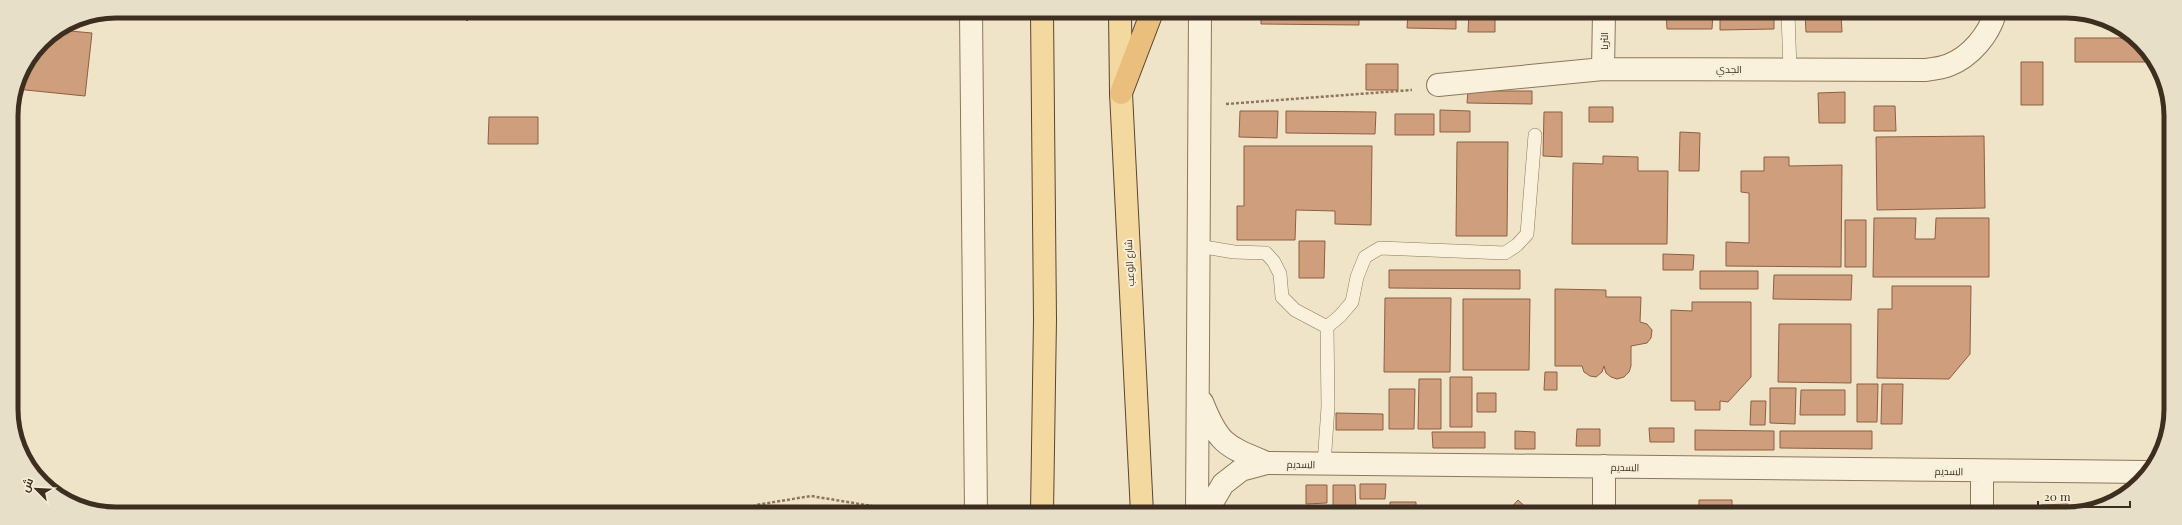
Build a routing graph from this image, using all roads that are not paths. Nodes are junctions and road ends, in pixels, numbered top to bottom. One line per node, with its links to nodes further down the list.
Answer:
1 (971, 18): 22 (street)
2 (1042, 18): 23 (main road)
3 (1120, 18): 12 (main road, شارع الوعب)
4 (1150, 18): 12 (highway)
5 (1200, 18): 14 (street)
6 (1604, 18): 9 (street, الثريا)
7 (1788, 18): 10 (lane)
8 (1993, 18): 10 (street, الجدي)
9 (1603, 69): 10 (street, الجدي); 11 (street, الجدي)
10 (1790, 70)
11 (1438, 85)
12 (1121, 93): 24 (main road, شارع الوعب)
13 (1535, 135): 15 (lane)
14 (1198, 246): 15 (lane); 16 (street)
15 (1327, 327): 18 (lane)
16 (1198, 392): 17 (street, السديم); 25 (street)
17 (1267, 463): 18 (street, السديم); 26 (street, السديم)
18 (1324, 464): 19 (street, السديم)
19 (1604, 466): 20 (street, السديم); 27 (street)
20 (1982, 472): 21 (street, السديم); 28 (street)
21 (2142, 472)
22 (976, 507)
23 (1042, 507)
24 (1142, 507)
25 (1196, 507)
26 (1210, 507)
27 (1604, 507)
28 (1982, 507)

